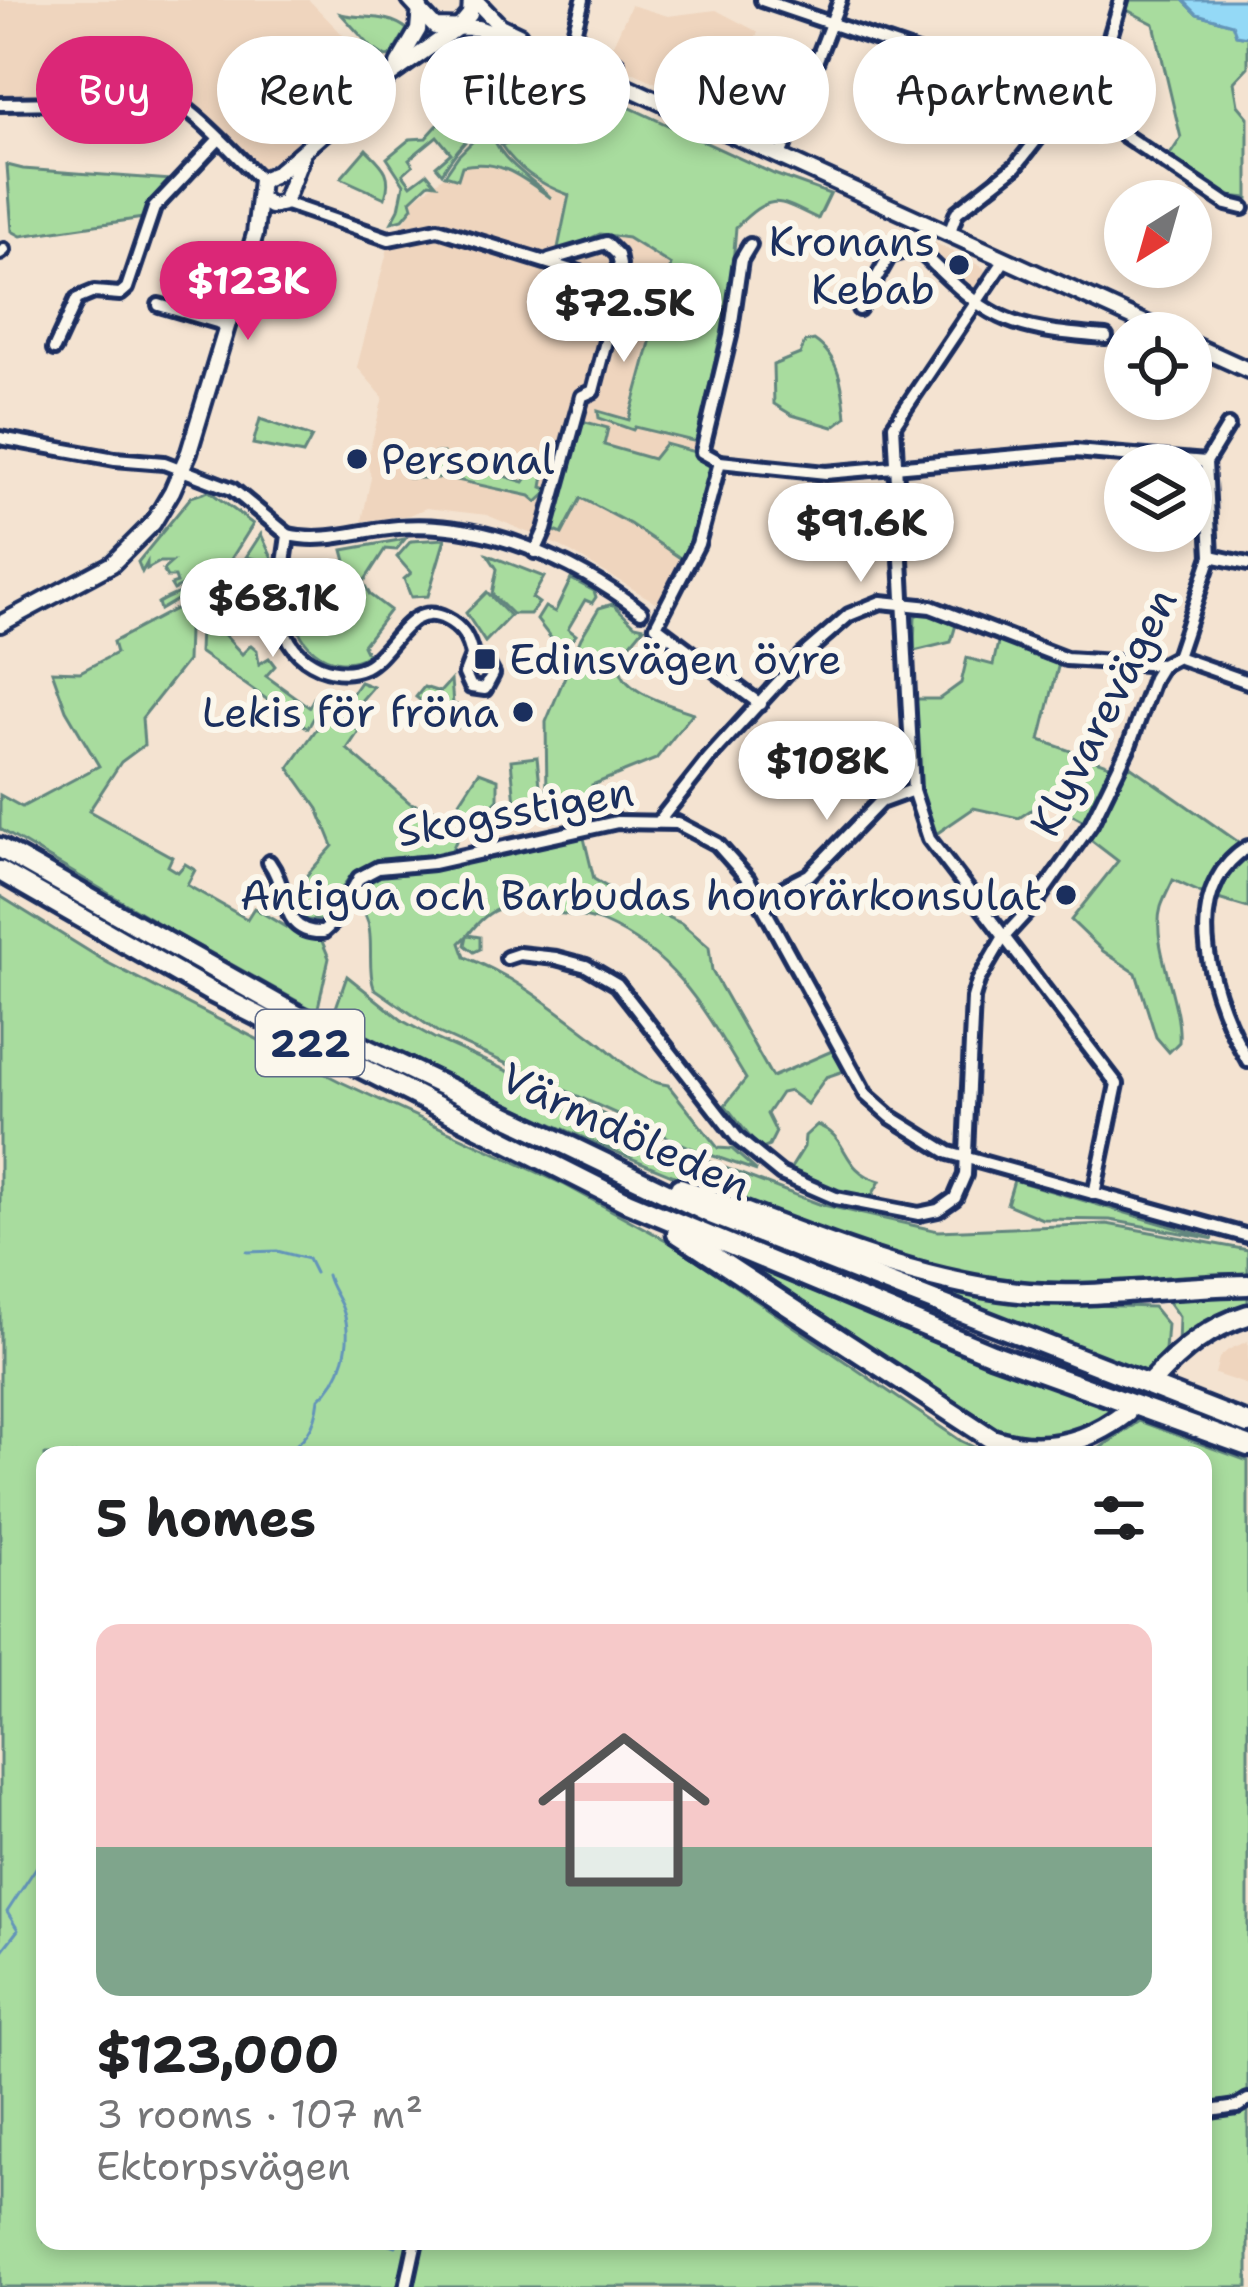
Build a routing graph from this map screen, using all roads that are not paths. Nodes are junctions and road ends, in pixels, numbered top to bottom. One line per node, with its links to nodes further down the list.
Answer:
1 (410, 0): 7 (main road)
2 (473, 0): 9 (main road); 11 (main road)
3 (583, 0): 12 (street)
4 (762, 0): 8 (street)
5 (840, 0): 8 (street)
6 (1121, 0): 14 (street)
7 (421, 6): 9 (main road); 15 (main road)
8 (830, 26): 13 (street); 25 (street)
9 (454, 28): 10 (main road); 16 (main road)
10 (500, 36)
11 (520, 36)
12 (576, 36)
13 (860, 36)
14 (1108, 36)
15 (396, 67)
16 (396, 71)
17 (630, 87): 25 (main road)
18 (0, 104): 19 (street)
19 (217, 139)
20 (217, 141): 42 (street)
21 (224, 144): 26 (street)
22 (311, 144): 26 (main road)
23 (1032, 144): 31 (street)
24 (1140, 144): 29 (street)
25 (780, 156): 31 (main road)
26 (275, 179): 27 (main road); 28 (main road)
27 (260, 199): 28 (main road); 30 (main road)
28 (280, 205): 30 (main road); 33 (street)
29 (1244, 208)
30 (255, 234): 40 (main road)
31 (949, 234): 34 (main road)
32 (750, 245): 49 (street)
33 (549, 260): 33 (street)
34 (1004, 261): 37 (street); 39 (main road)
35 (618, 295): 53 (street)
36 (158, 305): 40 (street)
37 (976, 305): 38 (street); 41 (street); 50 (street)
38 (859, 309)
39 (1119, 312)
40 (227, 325): 51 (main road)
41 (1104, 337)
42 (54, 349)
43 (1212, 354): 44 (main road)
44 (1248, 370)
45 (1228, 426): 47 (street)
46 (0, 438): 51 (street)
47 (1212, 451)
48 (1104, 454): 50 (street)
49 (720, 462): 50 (street); 64 (street)
50 (893, 468): 57 (street)
51 (184, 469): 52 (street); 59 (main road)
52 (288, 536): 53 (street); 60 (street)
53 (535, 551): 58 (street)
54 (1211, 552): 55 (street, Klyvarevägen)
55 (1211, 556): 56 (street); 61 (street, Klyvarevägen)
56 (1248, 564)
57 (901, 602): 62 (street); 64 (street); 65 (street)
58 (641, 610)
59 (0, 624)
60 (472, 656)
61 (1177, 658): 62 (street, Klyvarevägen); 63 (street)
62 (1162, 665): 72 (street, Klyvarevägen)
63 (1248, 682)
64 (760, 704): 66 (street)
65 (913, 790): 71 (street); 72 (street)
66 (660, 820): 69 (street, Skogsstigen); 71 (street, Skogsstigen)
67 (1248, 847): 74 (street)
68 (0, 848): 76 (highway, Värmdöleden / 222)
69 (269, 862)
70 (0, 872): 78 (highway, Värmdöleden / 222)
71 (760, 900): 75 (street, Skogsstigen)
72 (1004, 938): 75 (street, Klyvarevägen); 77 (street)
73 (507, 958): 75 (street, Klyvarevägen)
74 (1248, 1061)
75 (968, 1158): 77 (street, Skogsstigen)
76 (607, 1162): 80 (highway); 84 (highway, Värmdöleden / 222)
77 (1094, 1194): 79 (street, Skogsstigen)
78 (627, 1202): 85 (highway); 87 (highway, Värmdöleden / 222)
79 (1248, 1236)
80 (1248, 1285)
81 (1248, 1315): 82 (highway)
82 (1153, 1380)
83 (1126, 1414): 86 (highway)
84 (1248, 1424)
85 (1019, 1446)
86 (1054, 1446)
87 (1248, 1446)
88 (1248, 2100): 89 (street)
89 (1212, 2111)
90 (414, 2250): 91 (street)
91 (406, 2287)

